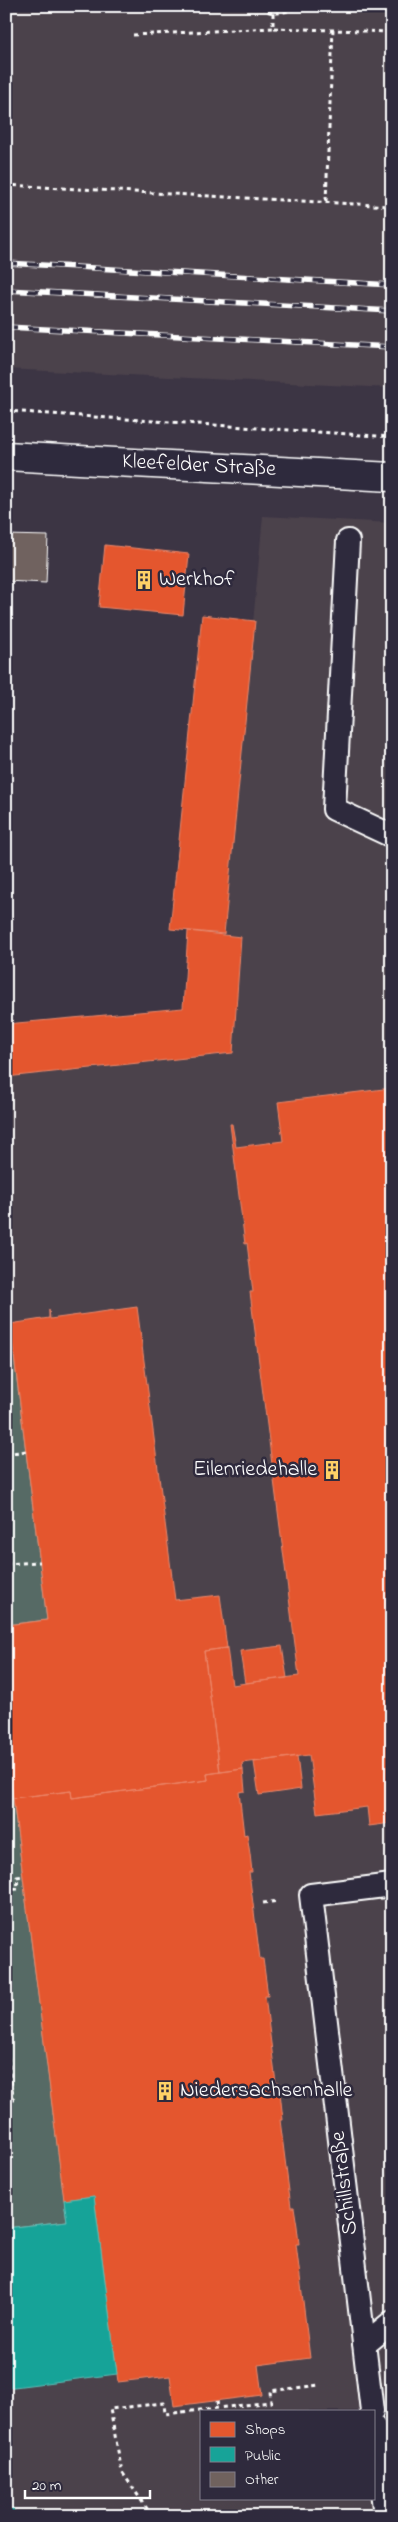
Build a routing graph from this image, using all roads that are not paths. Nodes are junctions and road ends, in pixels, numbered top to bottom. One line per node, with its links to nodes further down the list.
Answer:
1 (6, 456): 2 (street, Kleefelder Straße)
2 (392, 477)
3 (348, 541): 4 (lane)
4 (392, 836)
5 (392, 1885): 7 (lane, Schillstraße)
6 (392, 2322): 7 (lane)
7 (364, 2345): 8 (lane, Schillstraße)
8 (372, 2410)
9 (376, 2443): 10 (lane)
10 (385, 2516)

